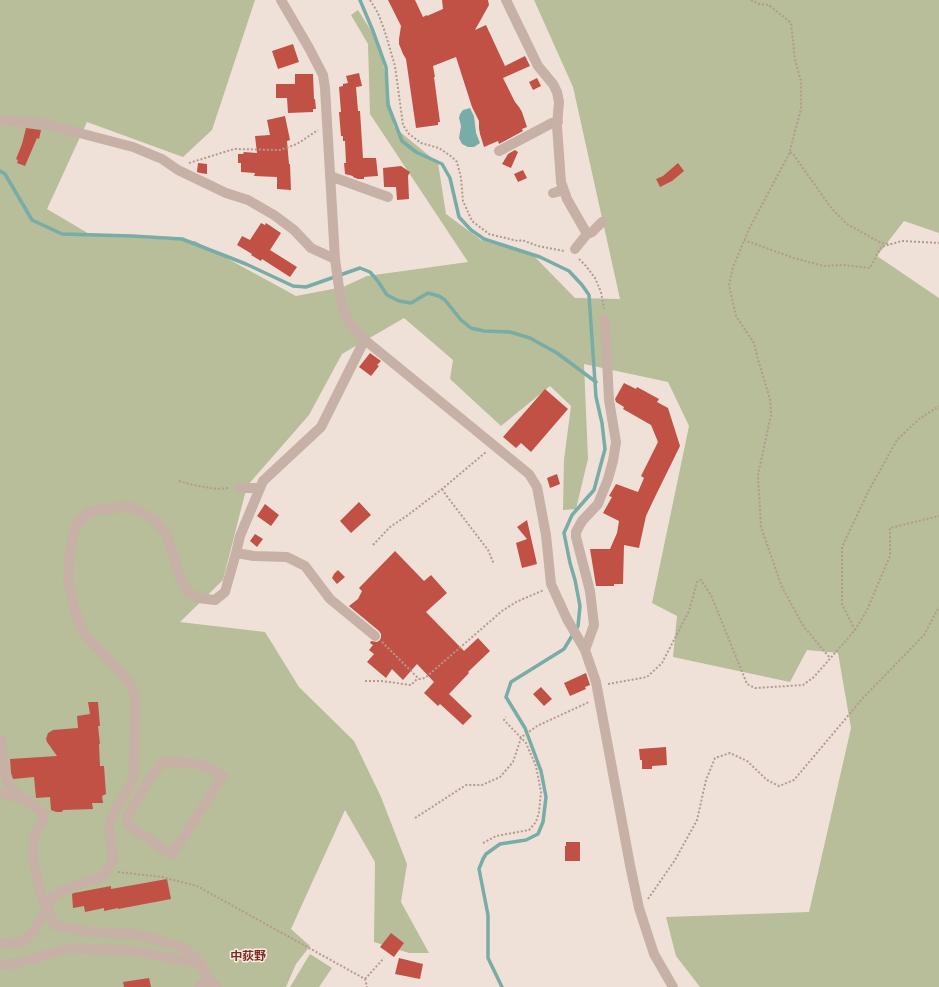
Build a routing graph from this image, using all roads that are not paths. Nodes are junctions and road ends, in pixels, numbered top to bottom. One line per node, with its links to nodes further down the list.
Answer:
1 (281, 0): 6 (street)
2 (506, 0): 4 (street)
3 (0, 120): 11 (street)
4 (558, 122): 5 (street); 7 (street)
5 (499, 150)
6 (330, 176): 9 (street); 11 (street)
7 (563, 188): 8 (street); 10 (street)
8 (553, 193)
9 (388, 197)
10 (602, 222)
11 (335, 262): 13 (street)
12 (605, 319): 18 (street)
13 (365, 340): 15 (street); 18 (street)
14 (240, 488): 15 (street)
15 (260, 488): 16 (street)
16 (236, 553): 17 (street); 20 (street)
17 (375, 636)
18 (585, 650): 31 (street)
19 (1, 739): 23 (street)
20 (126, 792): 22 (street); 24 (street)
21 (0, 793): 23 (street)
22 (138, 797): 22 (street)
23 (25, 800): 24 (street)
24 (47, 908): 25 (street); 27 (street)
25 (0, 943)
26 (0, 964): 27 (street)
27 (201, 964): 28 (street)
28 (208, 978): 29 (street); 30 (street)
29 (199, 987)
30 (216, 987)
31 (673, 987)

